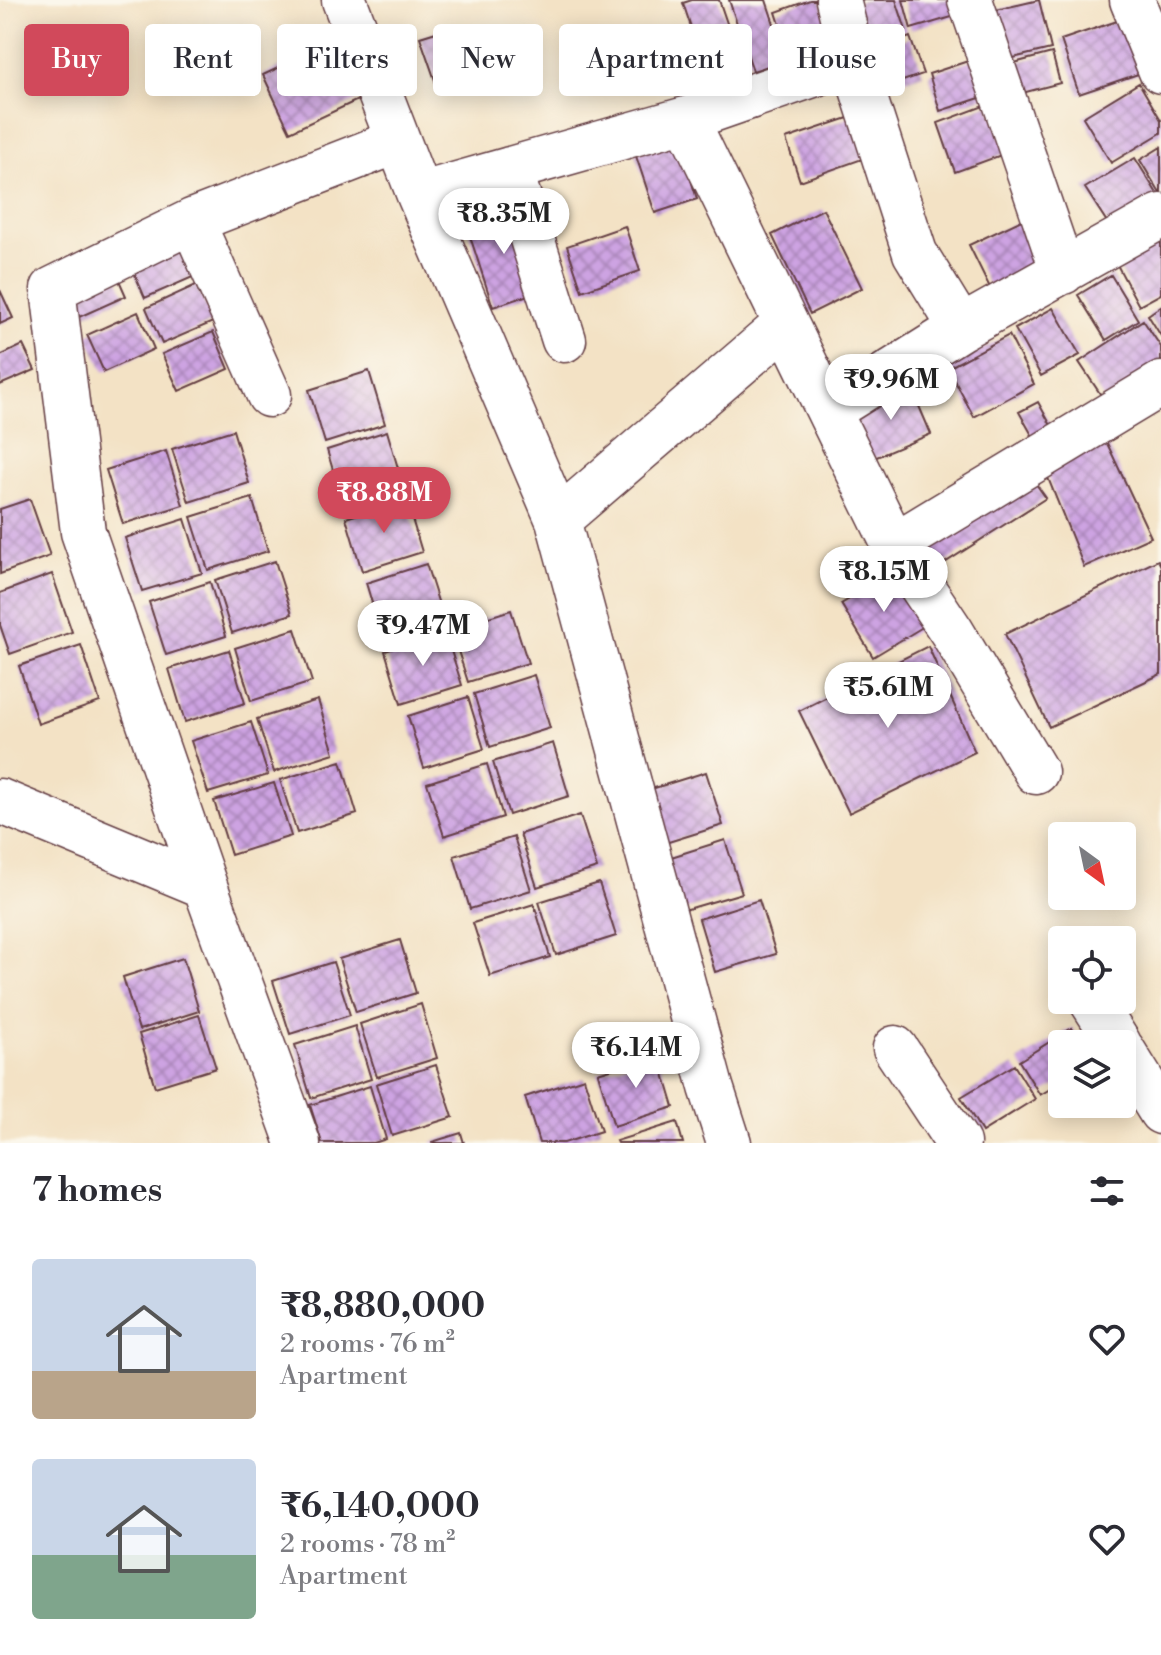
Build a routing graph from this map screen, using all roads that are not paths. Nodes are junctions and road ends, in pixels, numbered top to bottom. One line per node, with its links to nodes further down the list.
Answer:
1 (344, 0): 10 (street)
2 (838, 0): 5 (street)
3 (970, 0): 15 (street)
4 (1132, 0): 6 (street)
5 (844, 24)
6 (1161, 71)
7 (768, 91): 9 (street)
8 (864, 96): 17 (street)
9 (686, 119): 11 (street); 16 (street)
10 (398, 141): 12 (street); 14 (street)
11 (510, 169): 12 (street); 18 (street)
12 (419, 195): 22 (street)
13 (1161, 216): 15 (street)
14 (192, 221): 20 (street); 26 (street)
15 (1063, 272): 17 (street)
16 (786, 324): 21 (street); 22 (street)
17 (961, 328): 21 (street)
18 (564, 340)
19 (1161, 384): 23 (street)
20 (269, 395)
21 (829, 411): 23 (street)
22 (558, 520): 31 (street)
23 (894, 545): 24 (street)
24 (1036, 772)
25 (0, 801): 26 (street)
26 (205, 886): 30 (street)
27 (895, 1048): 32 (street)
28 (1136, 1072): 29 (street)
29 (1161, 1112)
30 (298, 1143)
31 (729, 1143)
32 (958, 1143)

